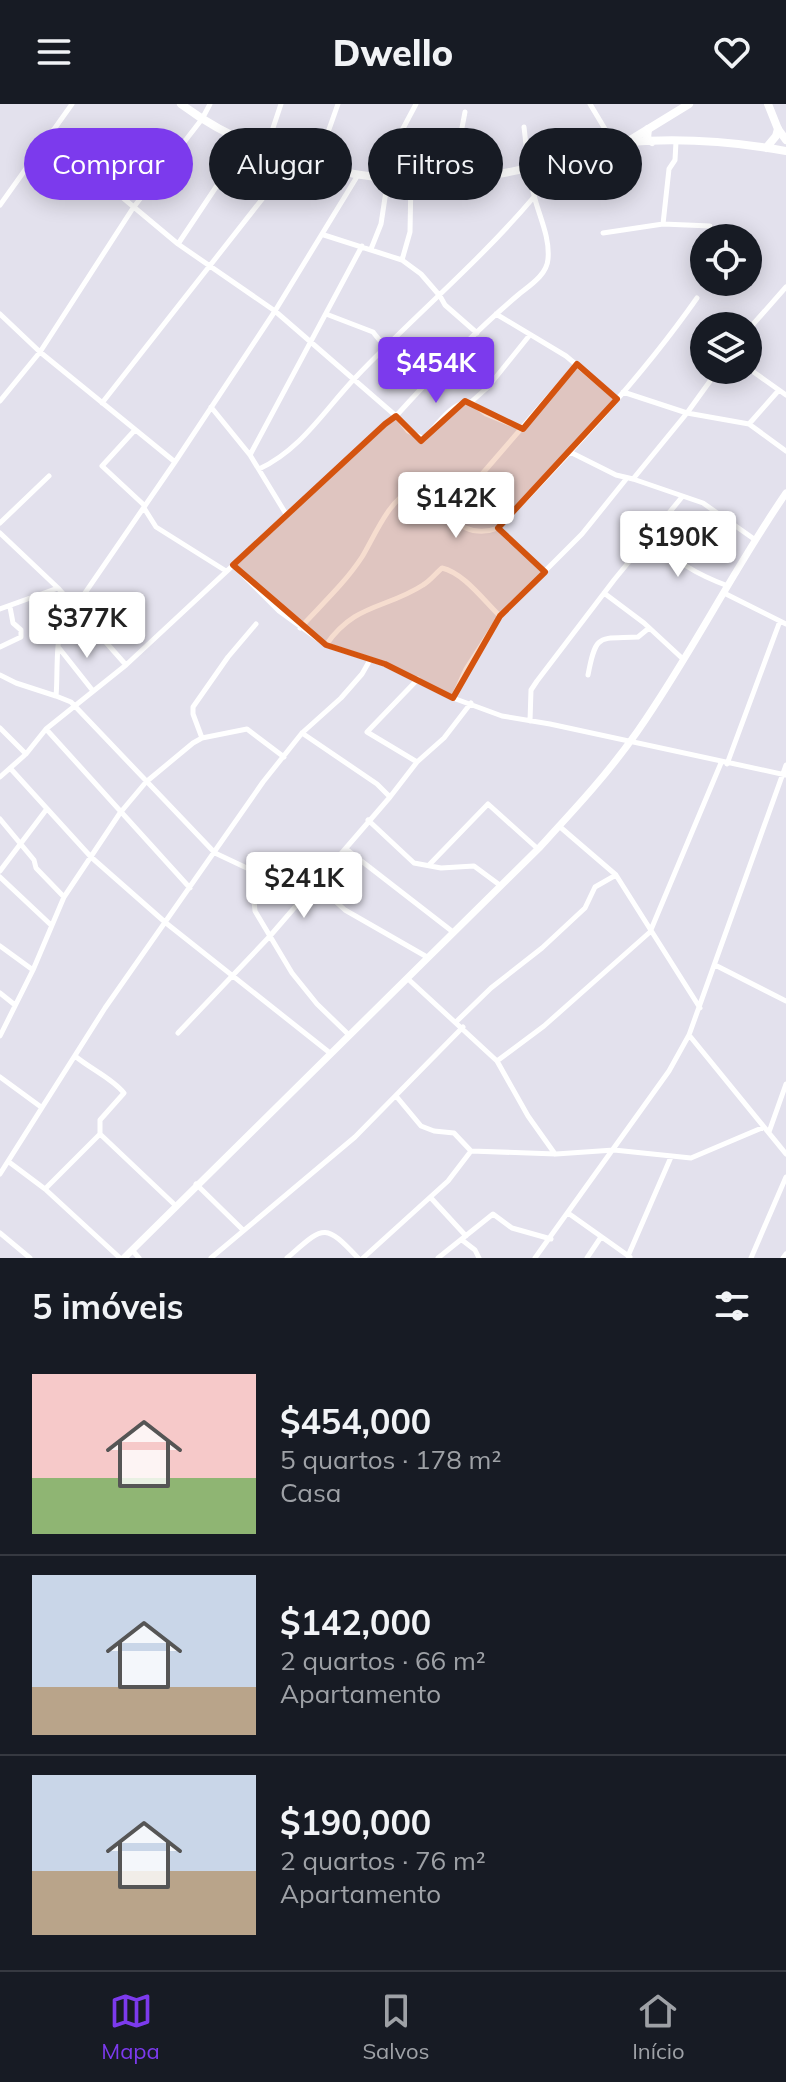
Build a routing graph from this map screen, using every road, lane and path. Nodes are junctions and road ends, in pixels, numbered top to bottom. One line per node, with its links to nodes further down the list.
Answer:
1 (72, 104): 12 (street)
2 (181, 104): 11 (main road)
3 (210, 104): 11 (street)
4 (281, 104): 14 (street)
5 (338, 104): 15 (street)
6 (416, 104): 16 (street)
7 (590, 104): 18 (street)
8 (689, 104): 19 (main road)
9 (768, 104): 21 (main road)
10 (465, 112): 17 (street)
11 (202, 119): 13 (main road); 39 (street)
12 (55, 128)
13 (219, 128)
14 (273, 128)
15 (329, 128)
16 (403, 128)
17 (462, 128)
18 (604, 128)
19 (648, 129): 20 (main road); 24 (main road)
20 (642, 133)
21 (783, 134): 25 (main road)
22 (676, 142): 24 (main road); 25 (main road); 40 (street)
23 (642, 143): 24 (main road)
24 (653, 143)
25 (766, 148): 26 (main road)
26 (786, 151)
27 (24, 171): 38 (street)
28 (352, 173): 29 (main road)
29 (359, 174): 30 (main road); 43 (street)
30 (368, 175)
31 (209, 198): 44 (street)
32 (124, 200): 39 (street)
33 (261, 200): 48 (street)
34 (385, 200): 46 (street)
35 (408, 200): 47 (street)
36 (532, 200): 50 (street)
37 (535, 200): 55 (street)
38 (0, 205)
39 (133, 208): 44 (street); 61 (street)
40 (663, 224): 41 (street); 42 (street)
41 (690, 225)
42 (603, 233)
43 (324, 235): 45 (street); 52 (street)
44 (178, 244): 48 (street)
45 (362, 246): 46 (street); 54 (street)
46 (371, 249): 47 (street)
47 (402, 260): 50 (street)
48 (211, 266): 52 (street); 72 (street)
49 (786, 287): 56 (street)
50 (440, 296): 57 (street); 60 (street)
51 (697, 298): 67 (street)
52 (275, 311): 59 (street); 73 (street)
53 (0, 314): 61 (street)
54 (326, 314): 59 (street); 60 (street)
55 (496, 314): 57 (street); 58 (street)
56 (762, 314)
57 (477, 333): 75 (street)
58 (529, 336): 62 (street); 71 (street)
59 (310, 341): 64 (street); 81 (street)
60 (385, 347): 64 (street)
61 (40, 352): 70 (street); 72 (street)
62 (577, 364): 69 (street); 77 (street)
63 (762, 378): 66 (street)
64 (353, 379): 75 (street); 83 (street)
65 (708, 384): 74 (street)
66 (779, 390): 68 (street); 76 (street)
67 (623, 392): 69 (street); 74 (street)
68 (786, 395)
69 (617, 399): 80 (street)
70 (0, 401)
71 (471, 402): 75 (street); 77 (street)
72 (102, 403): 78 (street)
73 (211, 406): 81 (street); 82 (street)
74 (687, 413): 76 (street); 85 (street)
75 (396, 416): 90 (street)
76 (749, 424): 79 (street)
77 (523, 429): 88 (street)
78 (134, 431): 82 (street); 89 (street)
79 (786, 451)
80 (570, 452): 85 (street); 92 (street)
81 (250, 455): 83 (street)
82 (175, 462): 89 (street)
83 (259, 469): 90 (street)
84 (49, 476): 91 (street)
85 (630, 478): 87 (street); 98 (street)
86 (786, 493): 95 (street)
87 (682, 497): 94 (street); 95 (street)
88 (428, 499): 92 (street); 108 (street)
89 (145, 507): 97 (street); 103 (street)
90 (286, 514): 96 (street)
91 (0, 523)
92 (498, 528): 98 (street)
93 (0, 533): 99 (street)
94 (652, 536): 100 (street); 101 (street)
95 (754, 539): 100 (street)
96 (233, 565): 97 (street); 108 (street)
97 (226, 571): 115 (street)
98 (545, 572): 105 (street)
99 (58, 588): 102 (street); 103 (street)
100 (726, 590): 106 (street); 114 (street)
101 (604, 593): 109 (street); 124 (street)
102 (10, 607): 104 (street); 111 (street)
103 (74, 607): 112 (street); 115 (street)
104 (0, 609)
105 (500, 616): 110 (street); 121 (street)
106 (783, 623): 133 (street)
107 (256, 624): 128 (street)
108 (300, 628): 110 (street)
109 (649, 628): 114 (street); 117 (street)
110 (326, 645): 113 (street)
111 (0, 647)
112 (59, 648): 119 (street); 120 (street)
113 (370, 660): 118 (street); 127 (street)
114 (684, 660): 129 (street)
115 (126, 665): 119 (street)
116 (0, 675): 120 (street)
117 (588, 675)
118 (418, 679): 121 (street); 132 (street)
119 (93, 691): 123 (street)
120 (56, 696): 123 (street)
121 (453, 698): 122 (street)
122 (471, 703): 124 (street); 132 (street)
123 (74, 705): 126 (street); 138 (street)
124 (530, 721): 129 (street)
125 (0, 728): 130 (street)
126 (46, 729): 130 (street); 141 (street)
127 (302, 733): 131 (street); 139 (street)
128 (202, 738): 131 (street); 138 (street)
129 (629, 743): 133 (street); 144 (street)
130 (26, 754): 135 (street)
131 (284, 757): 148 (street)
132 (417, 762): 139 (street)
133 (724, 764): 136 (street); 160 (street)
134 (786, 765): 136 (street)
135 (10, 768): 137 (street); 140 (street)
136 (784, 775): 164 (street)
137 (0, 776)
138 (146, 782): 141 (street); 148 (street)
139 (390, 797): 143 (street)
140 (46, 810): 145 (street); 149 (street)
141 (120, 813): 149 (street); 155 (street)
142 (0, 820): 145 (street)
143 (368, 820): 146 (street); 150 (street)
144 (559, 826): 147 (street); 152 (street)
145 (19, 845): 151 (street); 156 (street)
146 (346, 849): 153 (street); 159 (street)
147 (538, 849): 150 (street); 154 (street)
148 (215, 853): 155 (street); 161 (street)
149 (91, 857): 156 (street); 157 (street)
150 (429, 866): 154 (street)
151 (0, 874): 158 (street)
152 (616, 875): 160 (street); 172 (street)
153 (316, 884): 161 (street); 163 (street)
154 (501, 886): 159 (street)
155 (190, 889): 157 (street)
156 (64, 897): 158 (street)
157 (166, 923): 166 (street); 178 (street)
158 (51, 925): 165 (street)
159 (453, 932): 163 (street)
160 (650, 932): 171 (street); 179 (street)
161 (270, 936): 166 (street); 175 (street)
162 (0, 946): 165 (street)
163 (427, 957): 167 (street)
164 (715, 965): 169 (street); 171 (street)
165 (33, 970): 170 (street)
166 (233, 977): 173 (street); 177 (street)
167 (407, 978): 172 (street); 175 (street)
168 (0, 993): 170 (street)
169 (786, 1001)
170 (15, 1005): 174 (street)
171 (700, 1008): 176 (street)
172 (460, 1024): 179 (street); 182 (street)
173 (178, 1033)
174 (0, 1035)
175 (349, 1035): 177 (street)
176 (689, 1035): 184 (street); 186 (street)
177 (330, 1053): 194 (street)
178 (75, 1056): 183 (street); 185 (street)
179 (497, 1061): 188 (street)
180 (0, 1077): 183 (street)
181 (786, 1084): 184 (street)
182 (396, 1096): 187 (street); 199 (street)
183 (41, 1107): 191 (street)
184 (767, 1130): 189 (street); 190 (street)
185 (100, 1134): 195 (street); 197 (street)
186 (614, 1150): 188 (street); 190 (street); 198 (street)
187 (471, 1151): 188 (street); 196 (street)
188 (556, 1154)
189 (786, 1154)
190 (671, 1157): 205 (street)
191 (9, 1162): 192 (street); 195 (street)
192 (0, 1174)
193 (786, 1177): 216 (street)
194 (196, 1184): 197 (street); 199 (street)
195 (45, 1189): 207 (street)
196 (431, 1198): 202 (street); 211 (street)
197 (175, 1205): 204 (street)
198 (568, 1213): 201 (street); 203 (street)
199 (243, 1230): 209 (street)
200 (0, 1233): 206 (street)
201 (601, 1237): 205 (street); 215 (street)
202 (464, 1238): 203 (street); 212 (street); 213 (street)
203 (551, 1239): 214 (street)
204 (132, 1250): 207 (street); 208 (street)
205 (625, 1256)
206 (30, 1258)
207 (122, 1258)
208 (139, 1258)
209 (211, 1258)
210 (287, 1258): 211 (street)
211 (361, 1258)
212 (438, 1258)
213 (479, 1258)
214 (535, 1258)
215 (587, 1258)
216 (751, 1258)

